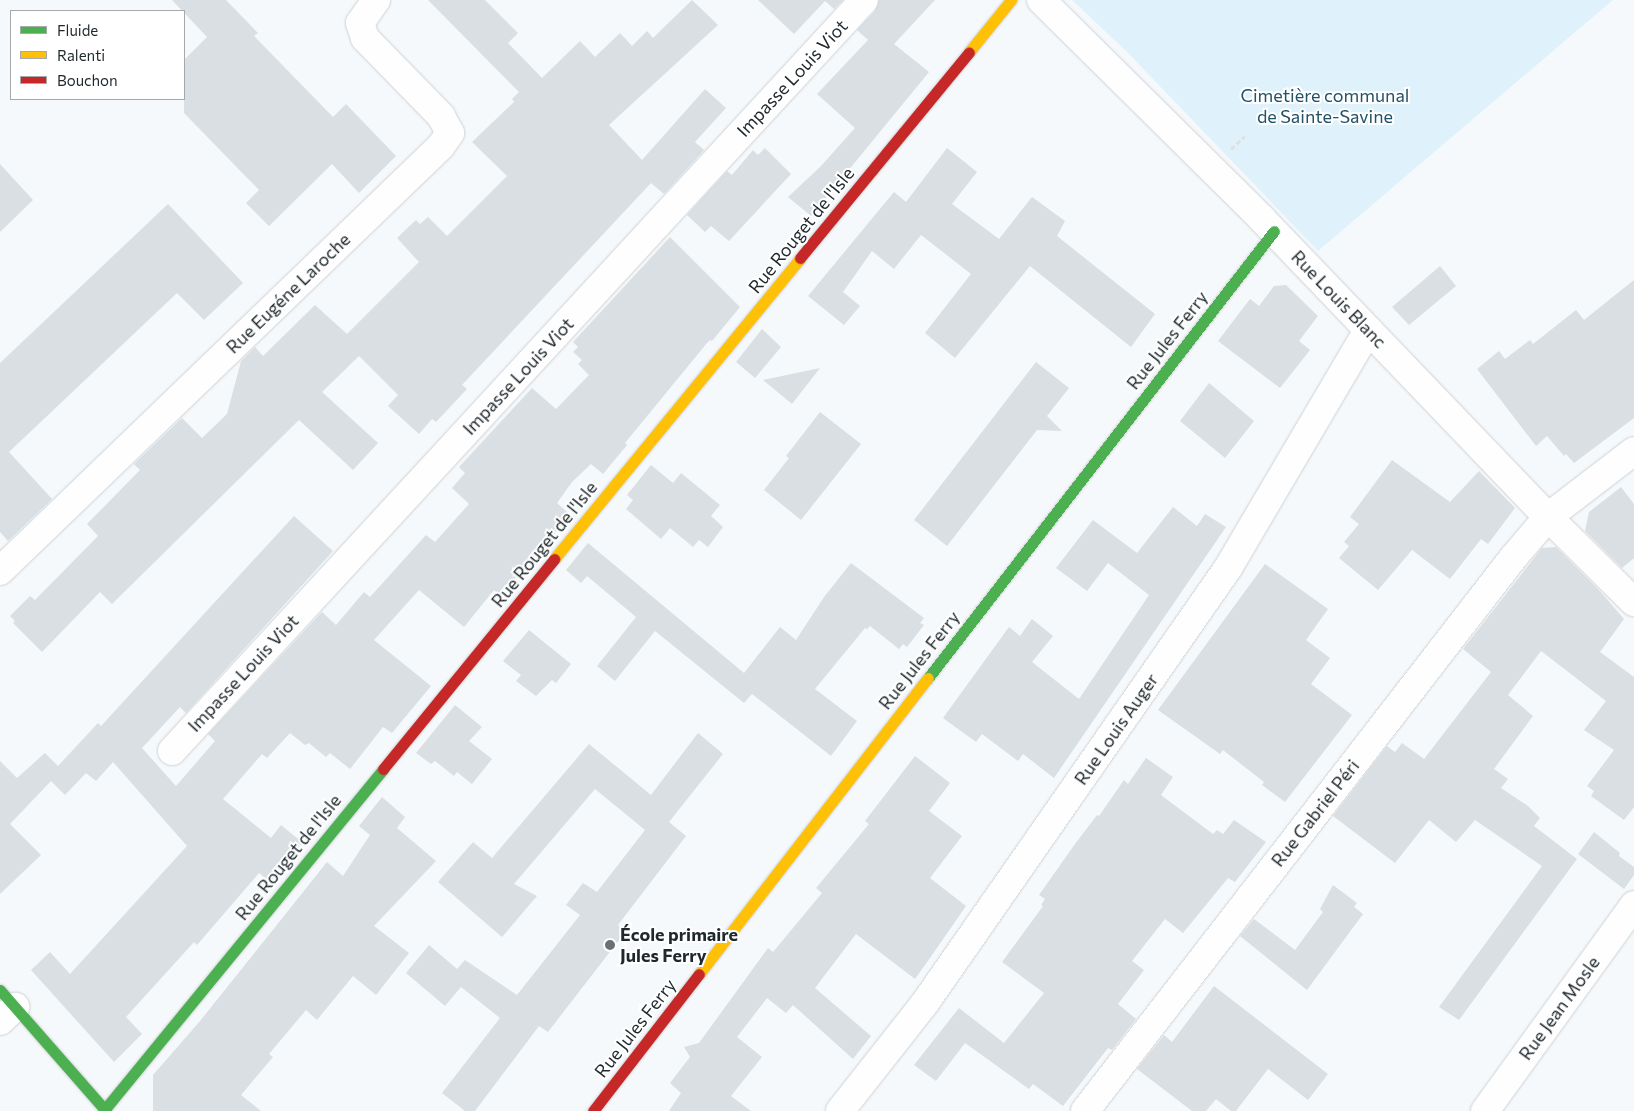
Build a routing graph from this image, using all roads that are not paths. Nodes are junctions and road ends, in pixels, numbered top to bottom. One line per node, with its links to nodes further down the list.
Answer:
1 (376, 0): 9 (street, Rue Eugéne Laroche)
2 (864, 0): 11 (street, Impasse Louis Viot)
3 (1011, 0): 14 (street, Rue Rouget de l'Isle)
4 (1041, 0): 5 (street, Rue Louis Blanc)
5 (1274, 231): 6 (street, Rue Louis Blanc); 15 (street, Rue Jules Ferry)
6 (1368, 330): 8 (street, Rue Louis Blanc); 16 (street, Rue Louis Auger)
7 (1634, 451): 8 (street, Rue Gabriel Péri)
8 (1548, 517): 10 (street, Rue Louis Blanc); 17 (street, Rue Gabriel Péri)
9 (0, 571)
10 (1634, 602)
11 (172, 751)
12 (1634, 905): 18 (street, Rue Jean Mosle)
13 (5, 1006): 14 (street)
14 (105, 1110)
15 (592, 1111)
16 (840, 1111)
17 (1085, 1111)
18 (1485, 1111)

